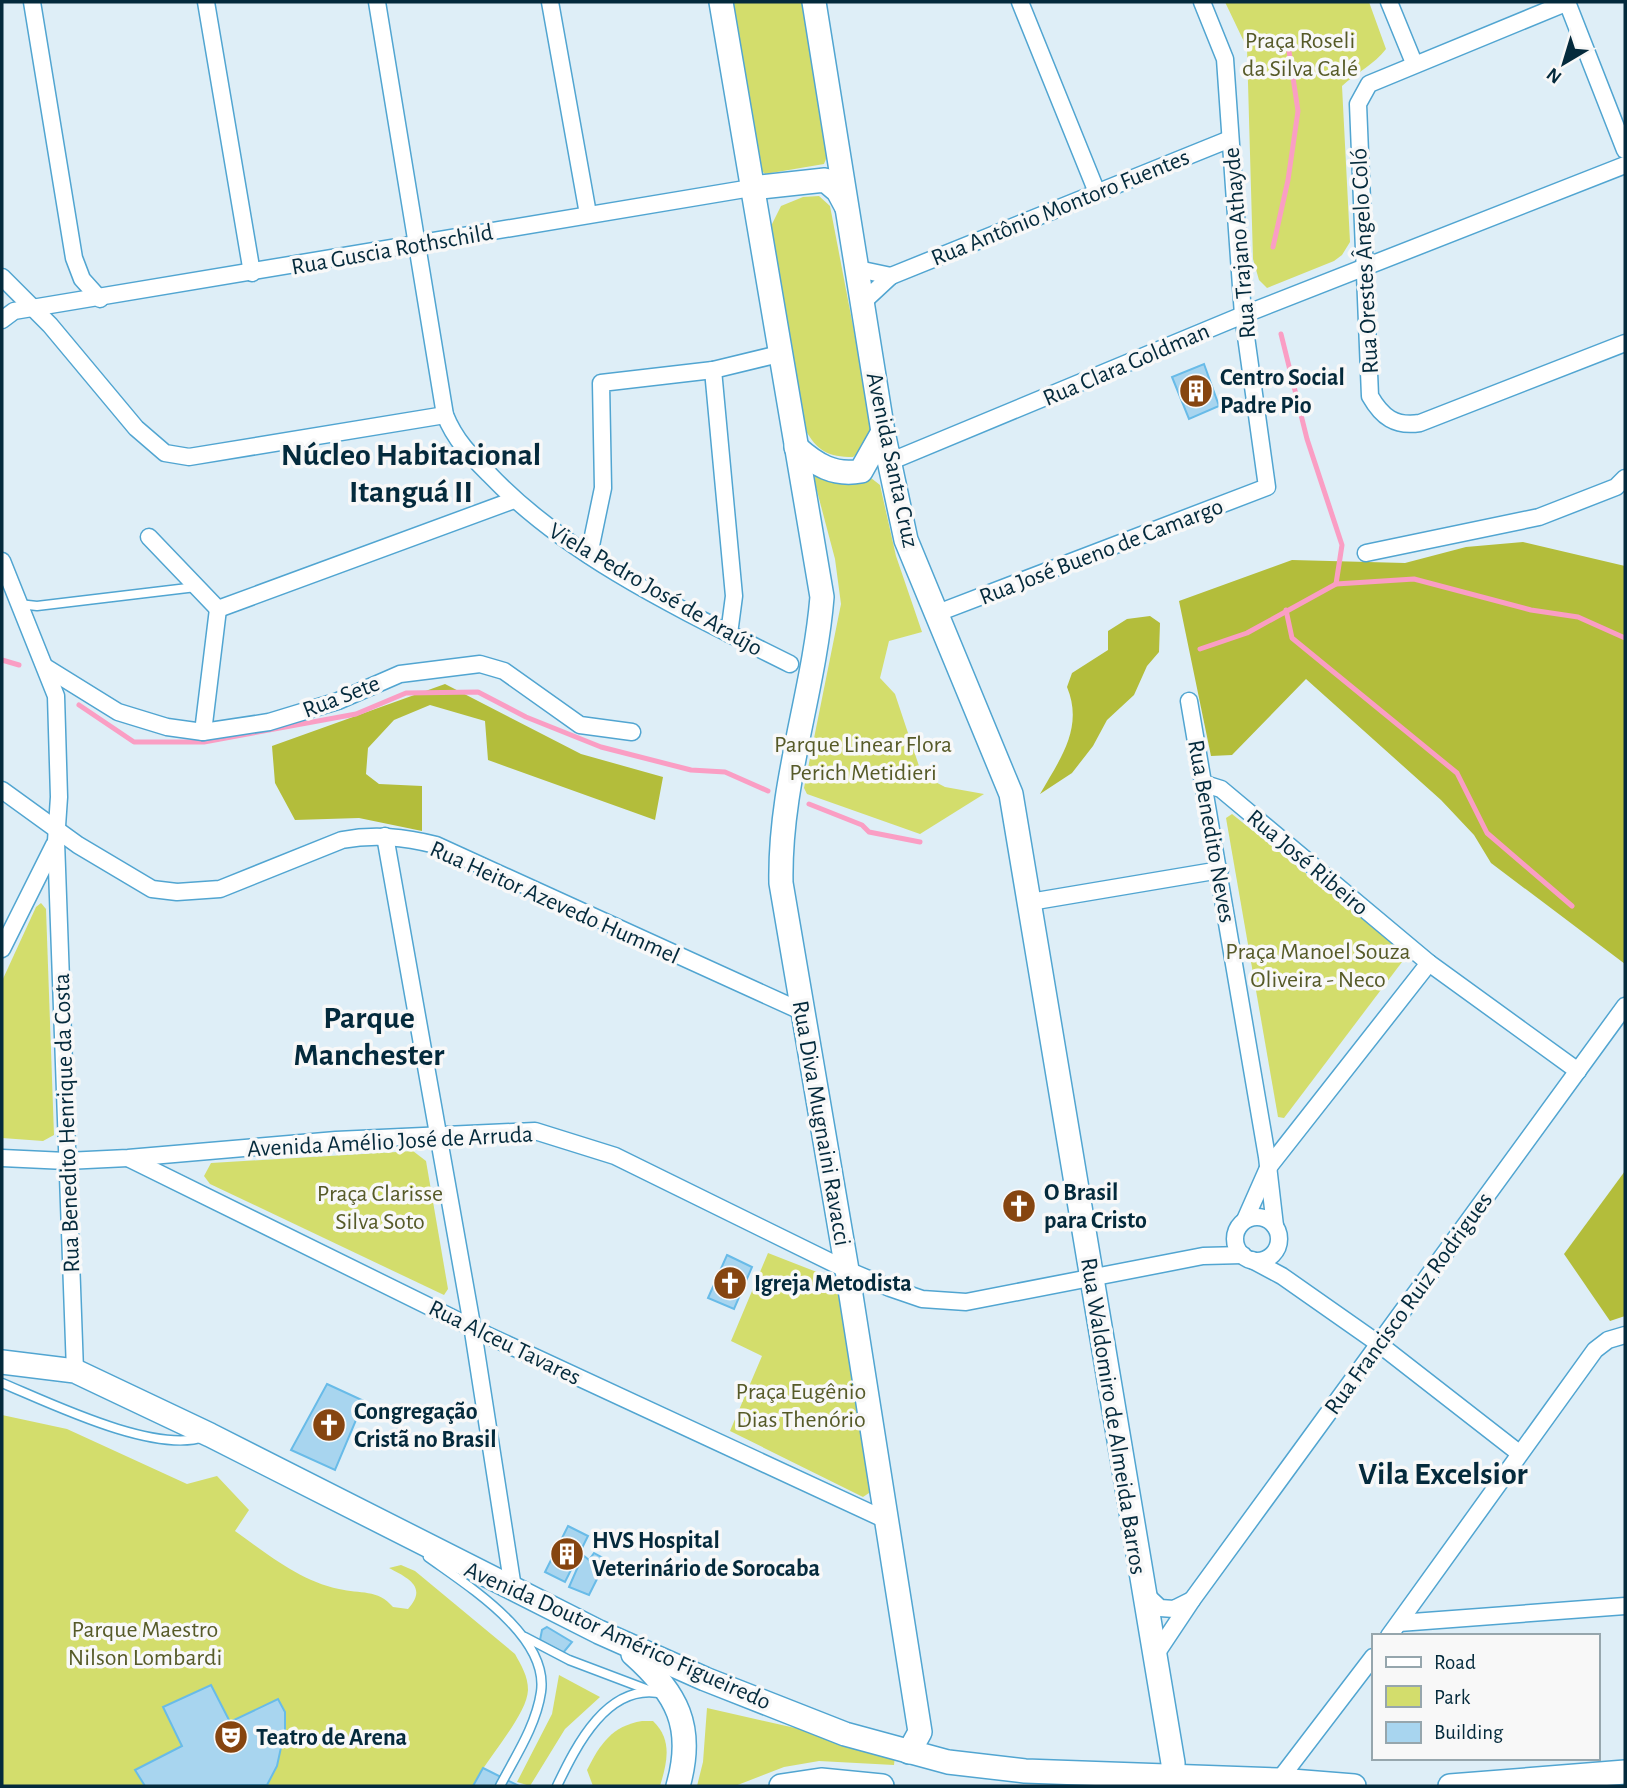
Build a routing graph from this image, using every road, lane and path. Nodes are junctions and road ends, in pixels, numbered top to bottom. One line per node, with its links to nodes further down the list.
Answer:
1 (33, 2): 22 (street)
2 (206, 2): 25 (street)
3 (377, 2): 21 (street, Viela Pedro José de Araújo)
4 (550, 2): 19 (street)
5 (721, 2): 16 (main road)
6 (814, 2): 18 (main road, Avenida Santa Cruz)
7 (1020, 2): 17 (street)
8 (1202, 2): 12 (street, Rua Trajano Athayde)
9 (1389, 2): 11 (street)
10 (1567, 2): 11 (street); 13 (street)
11 (1414, 63): 23 (street, Rua Orestes Ângelo Coló)
12 (1230, 139): 17 (street, Rua Antônio Montoro Fuentes); 32 (street, Rua Trajano Athayde)
13 (1625, 150)
14 (1625, 165): 23 (street, Rua Clara Goldman)
15 (825, 180): 16 (main road); 18 (main road); 20 (main road)
16 (751, 188): 19 (street, Rua Guscia Rothschild); 20 (main road)
17 (1096, 190): 26 (street, Rua Antônio Montoro Fuentes)
18 (849, 212): 24 (main road, Avenida Santa Cruz)
19 (588, 214): 21 (street, Rua Guscia Rothschild)
20 (758, 226): 35 (main road)
21 (419, 245): 25 (street, Rua Guscia Rothschild); 37 (street, Viela Pedro José de Araújo)
22 (74, 258): 28 (street); 30 (street)
23 (1364, 268): 32 (street, Rua Clara Goldman); 34 (street, Rua Orestes Ângelo Coló)
24 (858, 269): 26 (street); 29 (main road, Avenida Santa Cruz)
25 (252, 273): 28 (street, Rua Guscia Rothschild)
26 (891, 276): 29 (street, Rua Antônio Montoro Fuentes)
27 (2, 277): 31 (street)
28 (100, 299): 30 (street, Rua Guscia Rothschild)
29 (863, 302): 38 (main road, Avenida Santa Cruz)
30 (54, 305): 31 (street, Rua Guscia Rothschild)
31 (33, 308): 33 (street); 37 (street)
32 (1243, 315): 40 (street, Rua Clara Goldman); 43 (street, Rua Trajano Athayde)
33 (2, 320)
34 (1625, 343)
35 (779, 354): 36 (street); 39 (main road)
36 (713, 370): 47 (street); 54 (street)
37 (445, 415): 44 (street, Viela Pedro José de Araújo)
38 (883, 432): 40 (main road, Avenida Santa Cruz); 41 (main road)
39 (796, 447): 41 (main road); 74 (main road, Rua Diva Mugnaini Ravacci)
40 (889, 462): 41 (main road); 53 (main road, Avenida Santa Cruz)
41 (861, 471)
42 (1625, 478): 46 (street)
43 (1266, 487): 53 (street, Rua José Bueno de Camargo)
44 (514, 500): 47 (street, Viela Pedro José de Araújo); 52 (street)
45 (149, 537): 49 (street)
46 (1366, 553)
47 (589, 555): 54 (street, Viela Pedro José de Araújo)
48 (2, 561): 51 (street, Rua Benedito Henrique da Costa)
49 (196, 587): 51 (lane); 52 (street)
50 (2, 598): 51 (street)
51 (19, 604): 56 (street, Rua Benedito Henrique da Costa)
52 (218, 609): 58 (street)
53 (935, 614): 70 (main road, Avenida Santa Cruz)
54 (730, 634): 55 (street, Viela Pedro José de Araújo)
55 (790, 664)
56 (47, 668): 58 (street, Rua Sete); 62 (street, Rua Benedito Henrique da Costa)
57 (1189, 701): 60 (street, Rua Benedito Neves)
58 (203, 732): 59 (street, Rua Sete)
59 (632, 732)
60 (1205, 784): 67 (street, Rua Benedito Neves); 72 (street, Rua José Ribeiro)
61 (2, 790): 63 (street, Rua Heitor Azevedo Hummel)
62 (59, 797): 63 (street); 64 (street, Rua Benedito Henrique da Costa)
63 (31, 811): 64 (street, Rua Heitor Azevedo Hummel)
64 (58, 836): 66 (street, Rua Heitor Azevedo Hummel); 68 (street, Rua Benedito Henrique da Costa); 69 (street)
65 (385, 836): 66 (street, Rua Heitor Azevedo Hummel); 74 (street, Rua Heitor Azevedo Hummel); 76 (street)
66 (78, 845): 68 (street)
67 (1220, 870): 70 (street); 80 (street, Rua Benedito Neves)
68 (57, 875): 69 (street); 79 (street, Rua Benedito Henrique da Costa)
69 (32, 889): 71 (street)
70 (1030, 902): 86 (main road, Rua Waldomiro de Almeida Barros)
71 (2, 949)
72 (1429, 963): 75 (street, Rua José Ribeiro); 80 (street)
73 (1625, 1006): 75 (street, Rua Francisco Ruiz Rodrigues)
74 (803, 1012): 85 (main road, Rua Diva Mugnaini Ravacci)
75 (1578, 1071): 90 (street, Rua Francisco Ruiz Rodrigues)
76 (437, 1136): 78 (street, Avenida Amélio José de Arruda); 85 (street, Avenida Amélio José de Arruda); 88 (street)
77 (2, 1158): 79 (street, Avenida Amélio José de Arruda)
78 (128, 1158): 79 (street, Avenida Amélio José de Arruda); 88 (street, Rua Alceu Tavares)
79 (66, 1161): 92 (street, Rua Benedito Henrique da Costa)
80 (1268, 1168): 81 (street); 82 (street, Rua Benedito Neves)
81 (1245, 1220): 82 (street); 84 (street)
82 (1275, 1226): 83 (street)
83 (1279, 1244): 84 (street, Avenida Amélio José de Arruda); 87 (street)
84 (1247, 1257): 86 (street, Avenida Amélio José de Arruda); 87 (street)
85 (847, 1270): 86 (street, Avenida Amélio José de Arruda); 97 (main road, Rua Diva Mugnaini Ravacci)
86 (1090, 1278): 101 (main road, Rua Waldomiro de Almeida Barros)
87 (1306, 1292): 90 (street)
88 (472, 1325): 97 (street, Rua Alceu Tavares); 98 (street)
89 (1625, 1335): 95 (street)
90 (1379, 1344): 95 (street); 102 (street, Rua Francisco Ruiz Rodrigues)
91 (2, 1362): 92 (main road, Avenida Doutor Américo Figueiredo)
92 (75, 1371): 94 (main road, Avenida Doutor Américo Figueiredo)
93 (2, 1383): 94 (lane)
94 (210, 1435): 96 (main road, Avenida Doutor Américo Figueiredo)
95 (1519, 1453): 104 (street)
96 (377, 1519): 99 (main road, Avenida Doutor Américo Figueiredo); 106 (lane)
97 (886, 1520): 110 (main road, Rua Diva Mugnaini Ravacci)
98 (508, 1550): 99 (street); 100 (street)
99 (478, 1571): 100 (main road, Avenida Doutor Américo Figueiredo)
100 (513, 1588): 105 (main road, Avenida Doutor Américo Figueiredo)
101 (1143, 1591): 102 (street); 107 (main road, Rua Waldomiro de Almeida Barros)
102 (1192, 1600): 107 (street, Rua Francisco Ruiz Rodrigues)
103 (1625, 1606): 104 (street)
104 (1394, 1630)
105 (599, 1632): 109 (main road); 110 (main road, Avenida Doutor Américo Figueiredo)
106 (523, 1636): 109 (lane, Avenida Doutor Américo Figueiredo); 115 (lane)
107 (1154, 1657): 112 (main road, Rua Waldomiro de Almeida Barros)
108 (1372, 1658): 114 (street)
109 (662, 1693): 116 (lane); 117 (main road)
110 (909, 1752): 112 (main road, Avenida Doutor Américo Figueiredo)
111 (1625, 1772): 113 (main road)
112 (1175, 1776): 114 (main road, Avenida Doutor Américo Figueiredo)
113 (1552, 1782): 121 (main road)
114 (1283, 1783): 120 (main road, Avenida Doutor Américo Figueiredo)
115 (500, 1786)
116 (557, 1786)
117 (678, 1786)
118 (781, 1786): 119 (main road)
119 (882, 1786)
120 (1354, 1786)
121 (1450, 1786)

